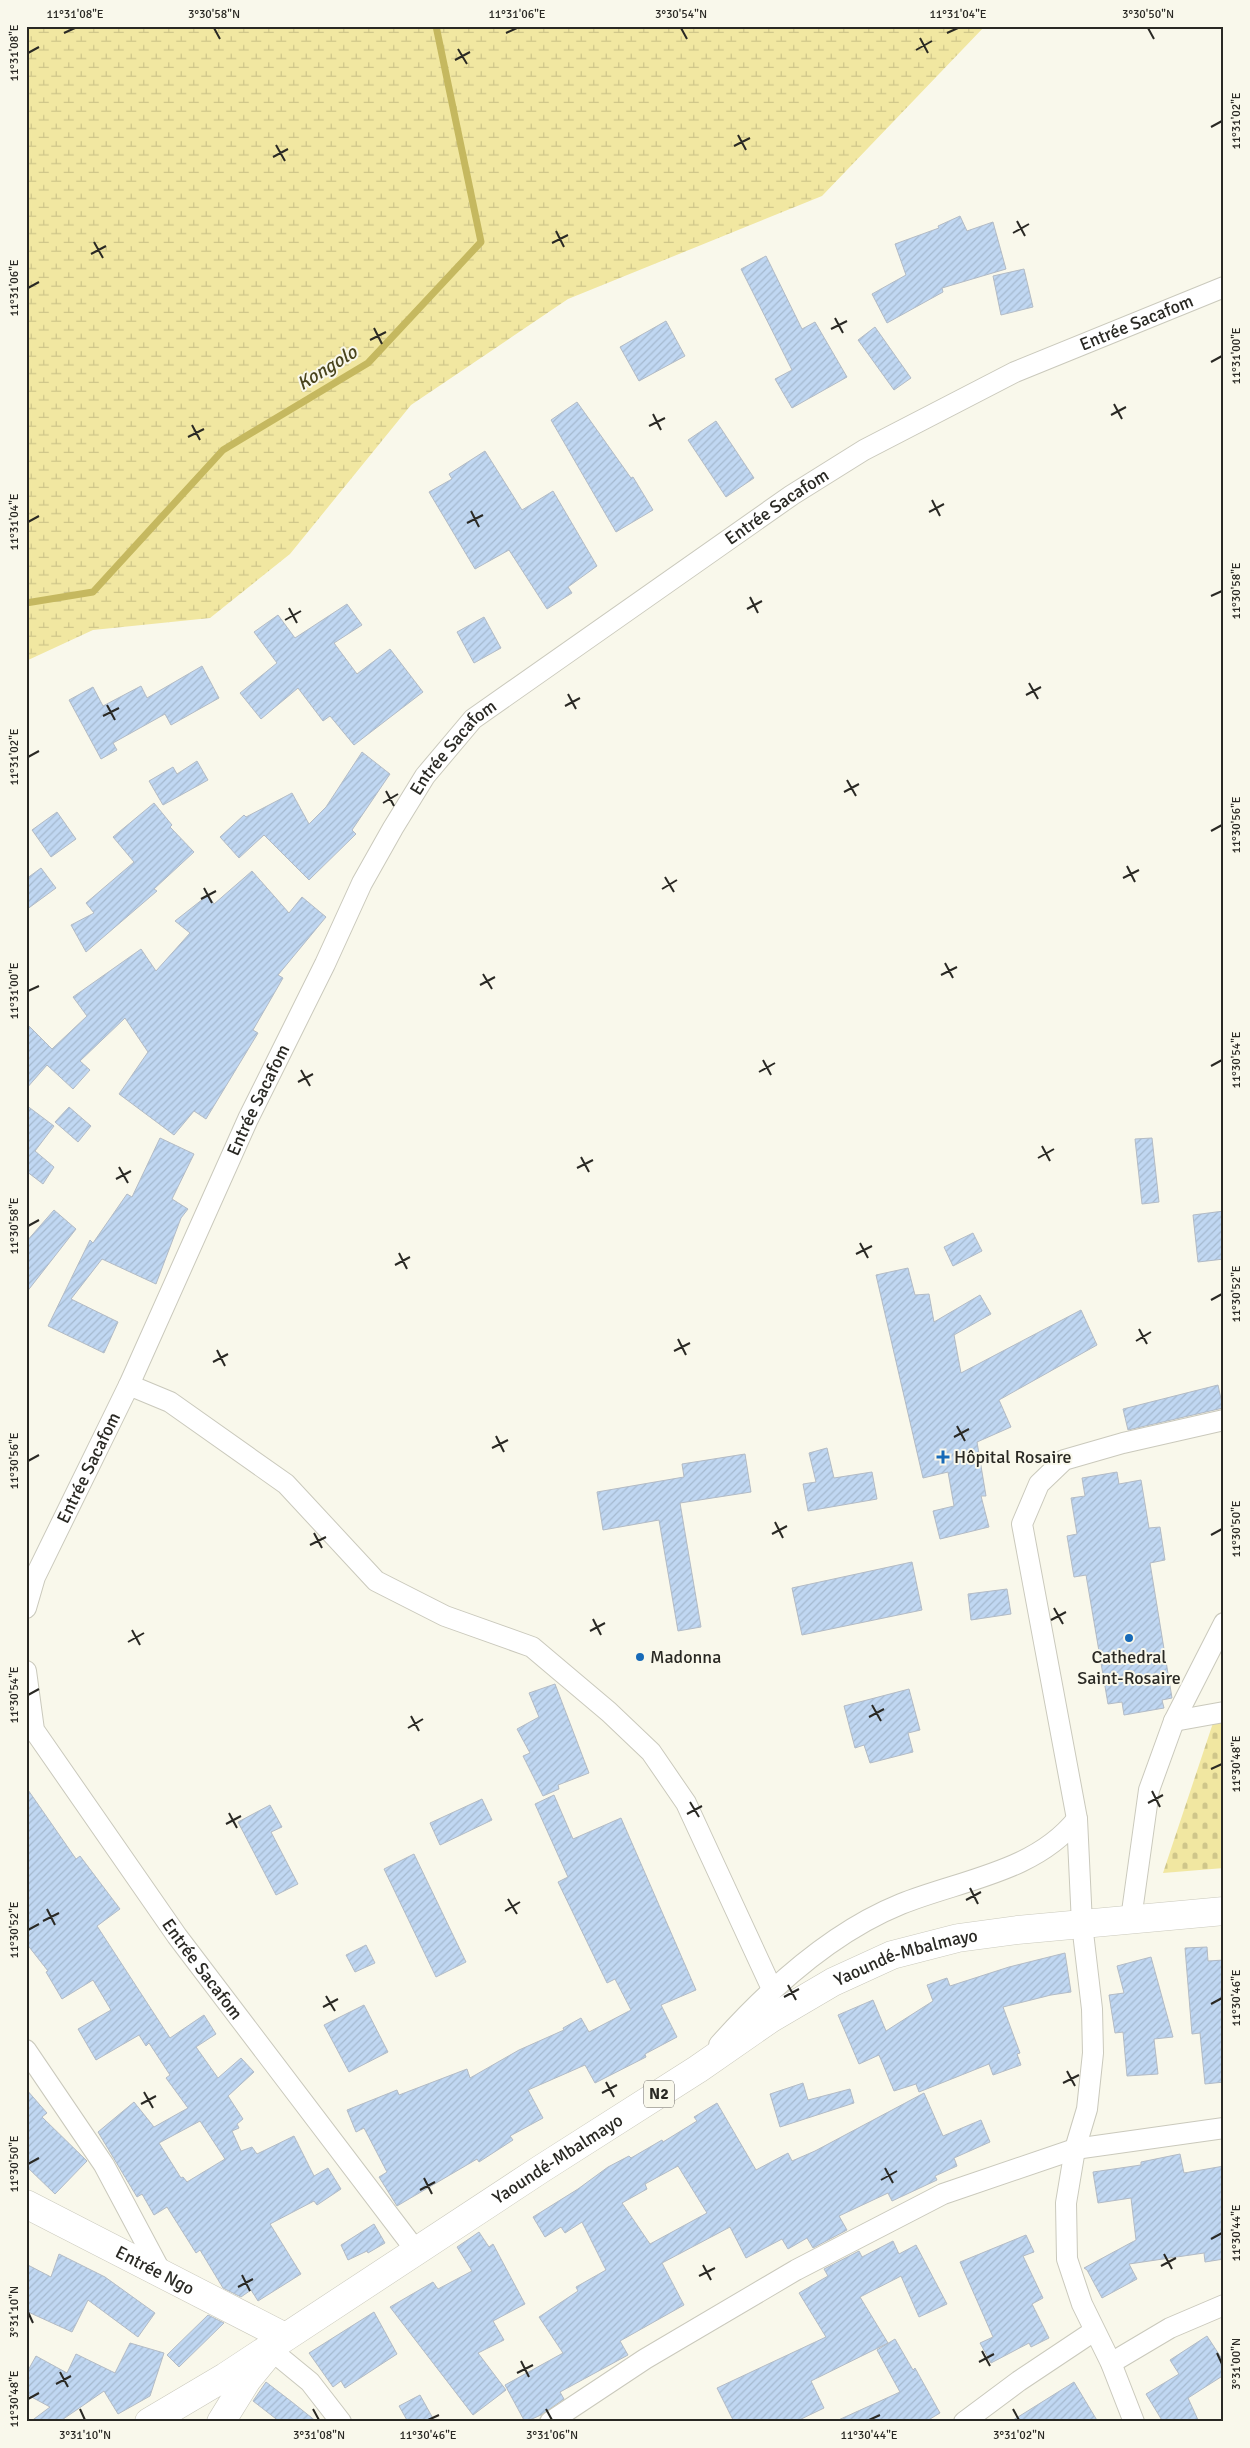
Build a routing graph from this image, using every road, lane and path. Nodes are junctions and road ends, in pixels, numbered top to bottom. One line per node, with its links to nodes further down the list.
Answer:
1 (1224, 287): 2 (street, Entrée Sacafom)
2 (130, 1385): 4 (street, Entrée Sacafom); 14 (street)
3 (1224, 1420): 10 (street)
4 (26, 1608)
5 (1224, 1623): 8 (street)
6 (26, 1671): 9 (street, Entrée Sacafom)
7 (1224, 1712): 8 (street)
8 (1174, 1721): 12 (street)
9 (30, 1725): 20 (street, Entrée Sacafom)
10 (1077, 1820): 13 (street); 14 (street)
11 (1224, 1911): 12 (main road, Yaoundé-Mbalmayo / N2)
12 (1130, 1919): 13 (main road, Yaoundé-Mbalmayo / N2)
13 (1082, 1924): 16 (main road, Yaoundé-Mbalmayo / N2); 18 (street)
14 (772, 1989): 16 (street)
15 (26, 2050): 21 (street)
16 (698, 2069): 20 (main road, Yaoundé-Mbalmayo / N2)
17 (1224, 2128): 18 (street)
18 (1075, 2149): 23 (street); 29 (street)
19 (26, 2204): 21 (main road, Entrée Ngo)
20 (416, 2252): 24 (main road, Yaoundé-Mbalmayo / N2)
21 (161, 2272): 24 (main road, Entrée Ngo)
22 (1224, 2304): 25 (street)
23 (1094, 2331): 25 (street); 30 (street)
24 (277, 2343): 26 (main road, Yaoundé-Mbalmayo / N2); 27 (main road); 28 (street)
25 (1111, 2363): 31 (street)
26 (149, 2422)
27 (221, 2422)
28 (341, 2422)
29 (550, 2422)
30 (964, 2422)
31 (1134, 2422)

